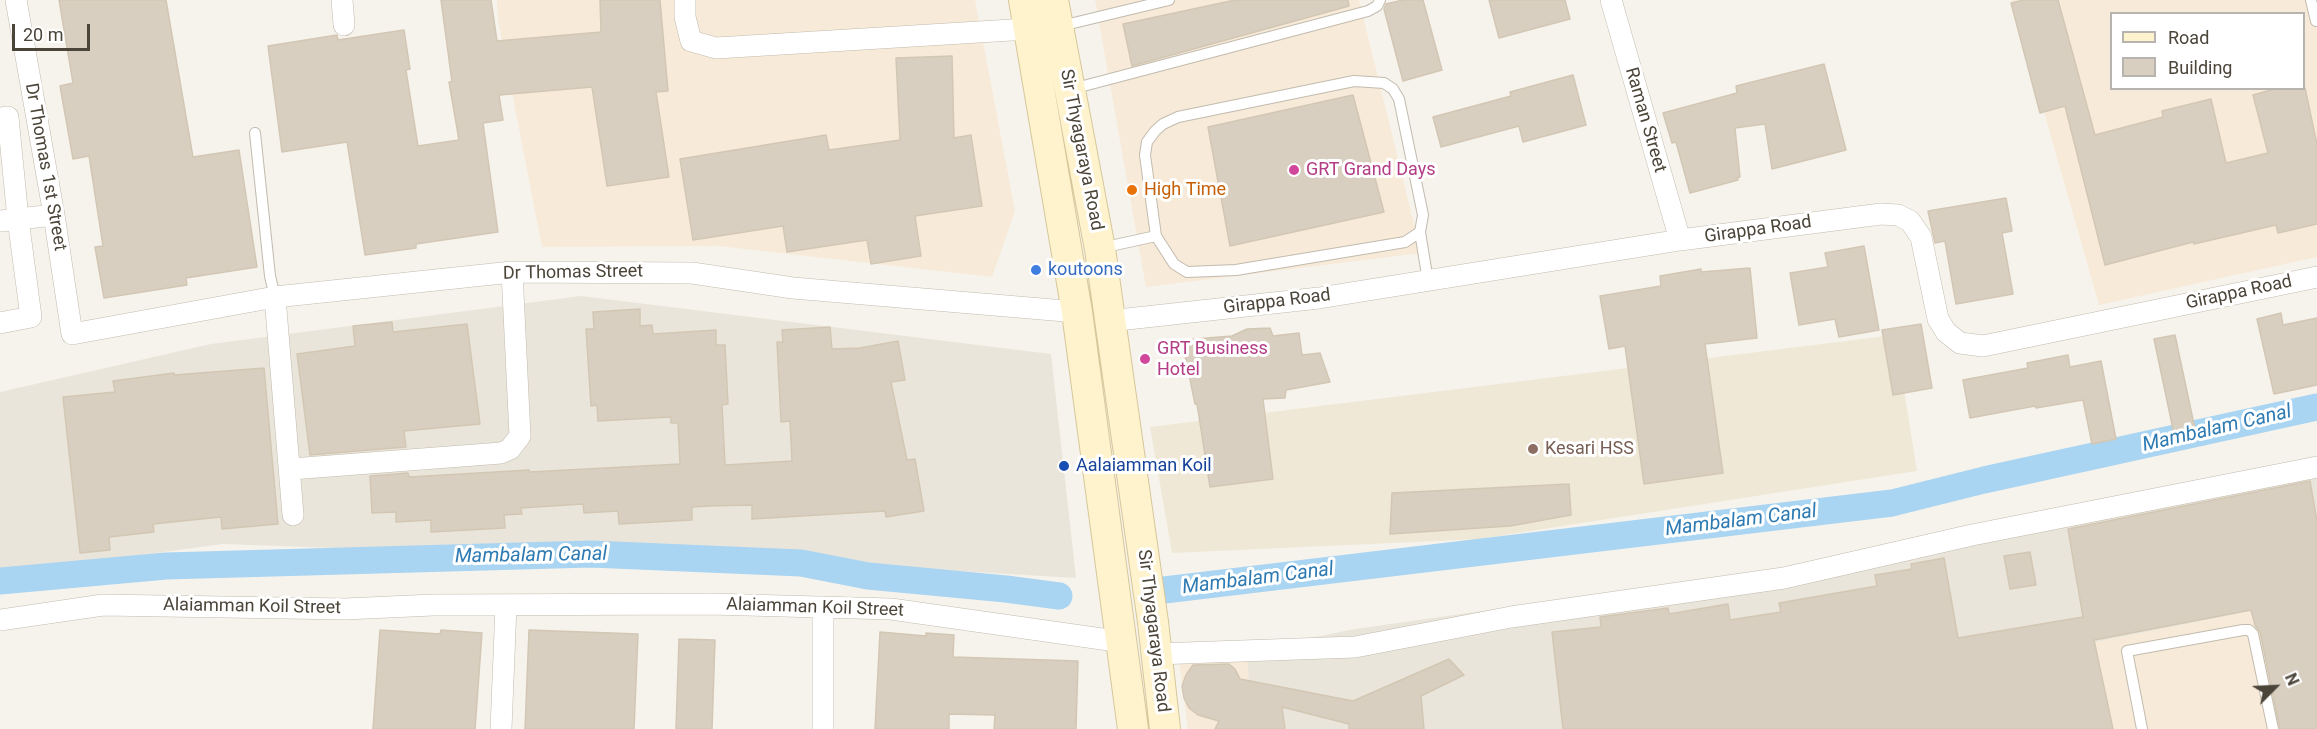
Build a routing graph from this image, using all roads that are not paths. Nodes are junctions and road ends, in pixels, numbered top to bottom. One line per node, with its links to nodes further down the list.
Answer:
1 (16, 0): 15 (street, Dr Thomas 1st Street)
2 (342, 0): 11 (street)
3 (686, 0): 9 (street)
4 (1169, 0): 8 (lane)
5 (1380, 0): 12 (lane)
6 (1611, 0): 19 (street, Raman Street)
7 (2311, 0): 10 (lane)
8 (1055, 13): 12 (main road, Sir Thyagaraya Road)
9 (1026, 14): 25 (main road, Sir Thyagaraya Road)
10 (2316, 21)
11 (344, 24)
12 (1070, 90): 20 (main road, Sir Thyagaraya Road)
13 (0, 118): 16 (street)
14 (255, 133): 24 (lane)
15 (54, 215): 16 (street); 28 (street, Dr Thomas 1st Street)
16 (9, 220): 27 (street)
17 (1420, 232): 18 (lane); 18 (lane); 23 (lane)
18 (1156, 236): 20 (lane)
19 (1680, 240): 22 (street, Girappa Road); 23 (street, Girappa Road)
20 (1100, 249): 26 (main road, Sir Thyagaraya Road)
21 (513, 272): 24 (street, Dr Thomas Street); 25 (street, Dr Thomas Street); 30 (street)
22 (2317, 277)
23 (1428, 280): 26 (street, Girappa Road)
24 (275, 297): 28 (street, Dr Thomas Street); 30 (street)
25 (1077, 312): 35 (main road, Sir Thyagaraya Road)
26 (1109, 321): 36 (main road, Sir Thyagaraya Road)
27 (0, 323)
28 (72, 334)
29 (2317, 467): 36 (street)
30 (291, 469): 31 (street)
31 (293, 515)
32 (506, 606): 33 (street, Alaiamman Koil Street); 34 (street, Alaiamman Koil Street); 37 (street)
33 (823, 607): 35 (street, Alaiamman Koil Street); 38 (street)
34 (0, 620)
35 (1123, 642): 39 (main road, Sir Thyagaraya Road)
36 (1156, 654): 40 (main road, Sir Thyagaraya Road)
37 (501, 729)
38 (823, 729)
39 (1133, 729)
40 (1166, 729)
41 (2142, 729): 42 (lane)
42 (2273, 729)

